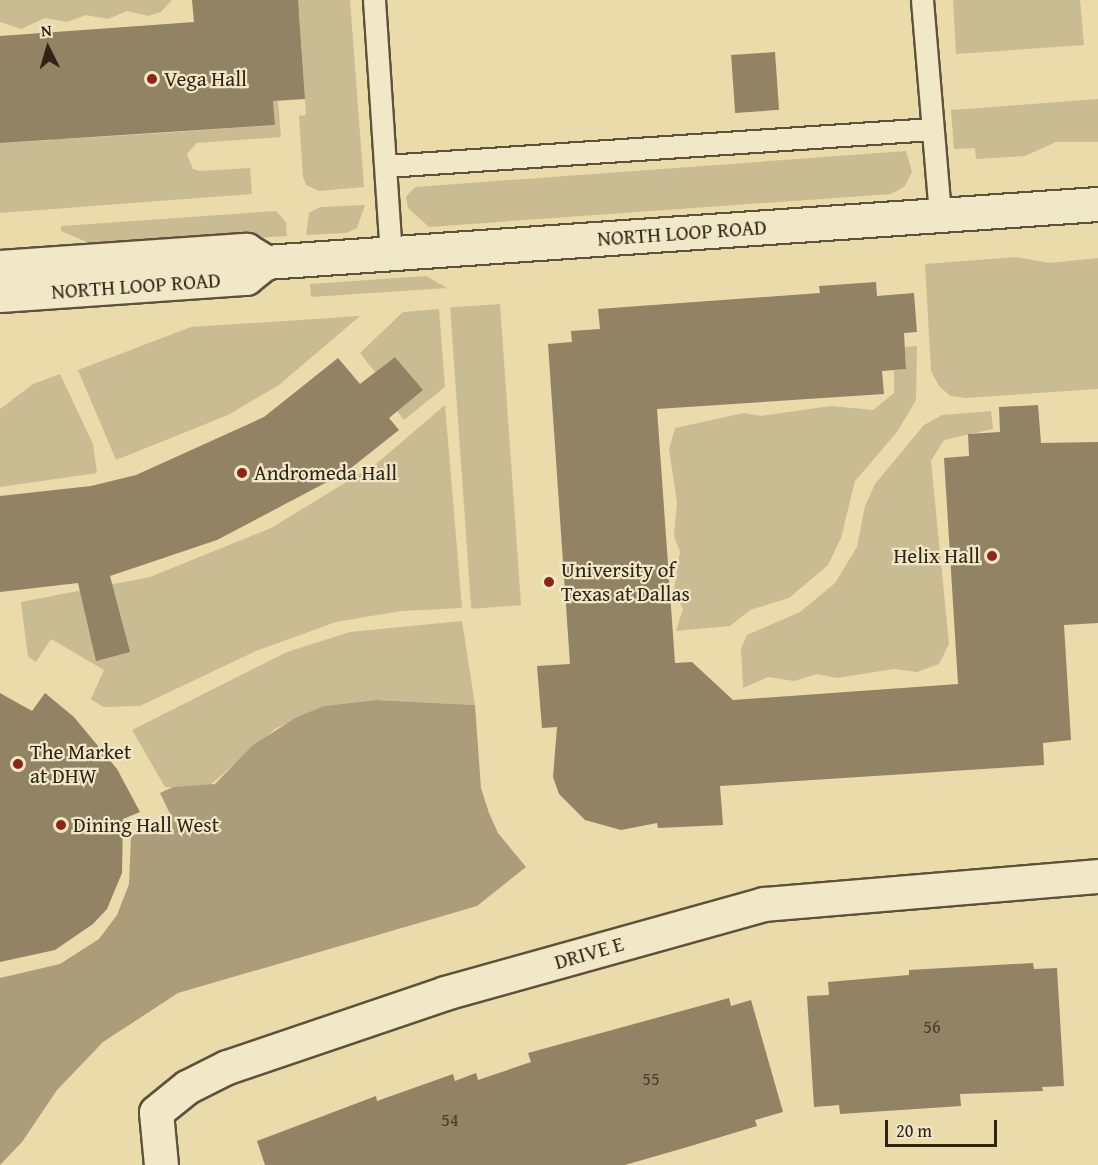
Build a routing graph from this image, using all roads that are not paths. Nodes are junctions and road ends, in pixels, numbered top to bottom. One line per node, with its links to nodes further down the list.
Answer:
1 (374, 0): 4 (lane)
2 (922, 0): 3 (lane)
3 (932, 129): 4 (lane); 6 (lane)
4 (386, 166): 7 (lane)
5 (1098, 204): 6 (street, NORTH LOOP ROAD)
6 (940, 216): 7 (street, NORTH LOOP ROAD)
7 (391, 253): 8 (street, NORTH LOOP ROAD)
8 (266, 262): 9 (street, NORTH LOOP ROAD); 10 (street, NORTH LOOP ROAD)
9 (0, 267)
10 (0, 295)
11 (1098, 876): 12 (street, DRIVE E)
12 (161, 1165)

